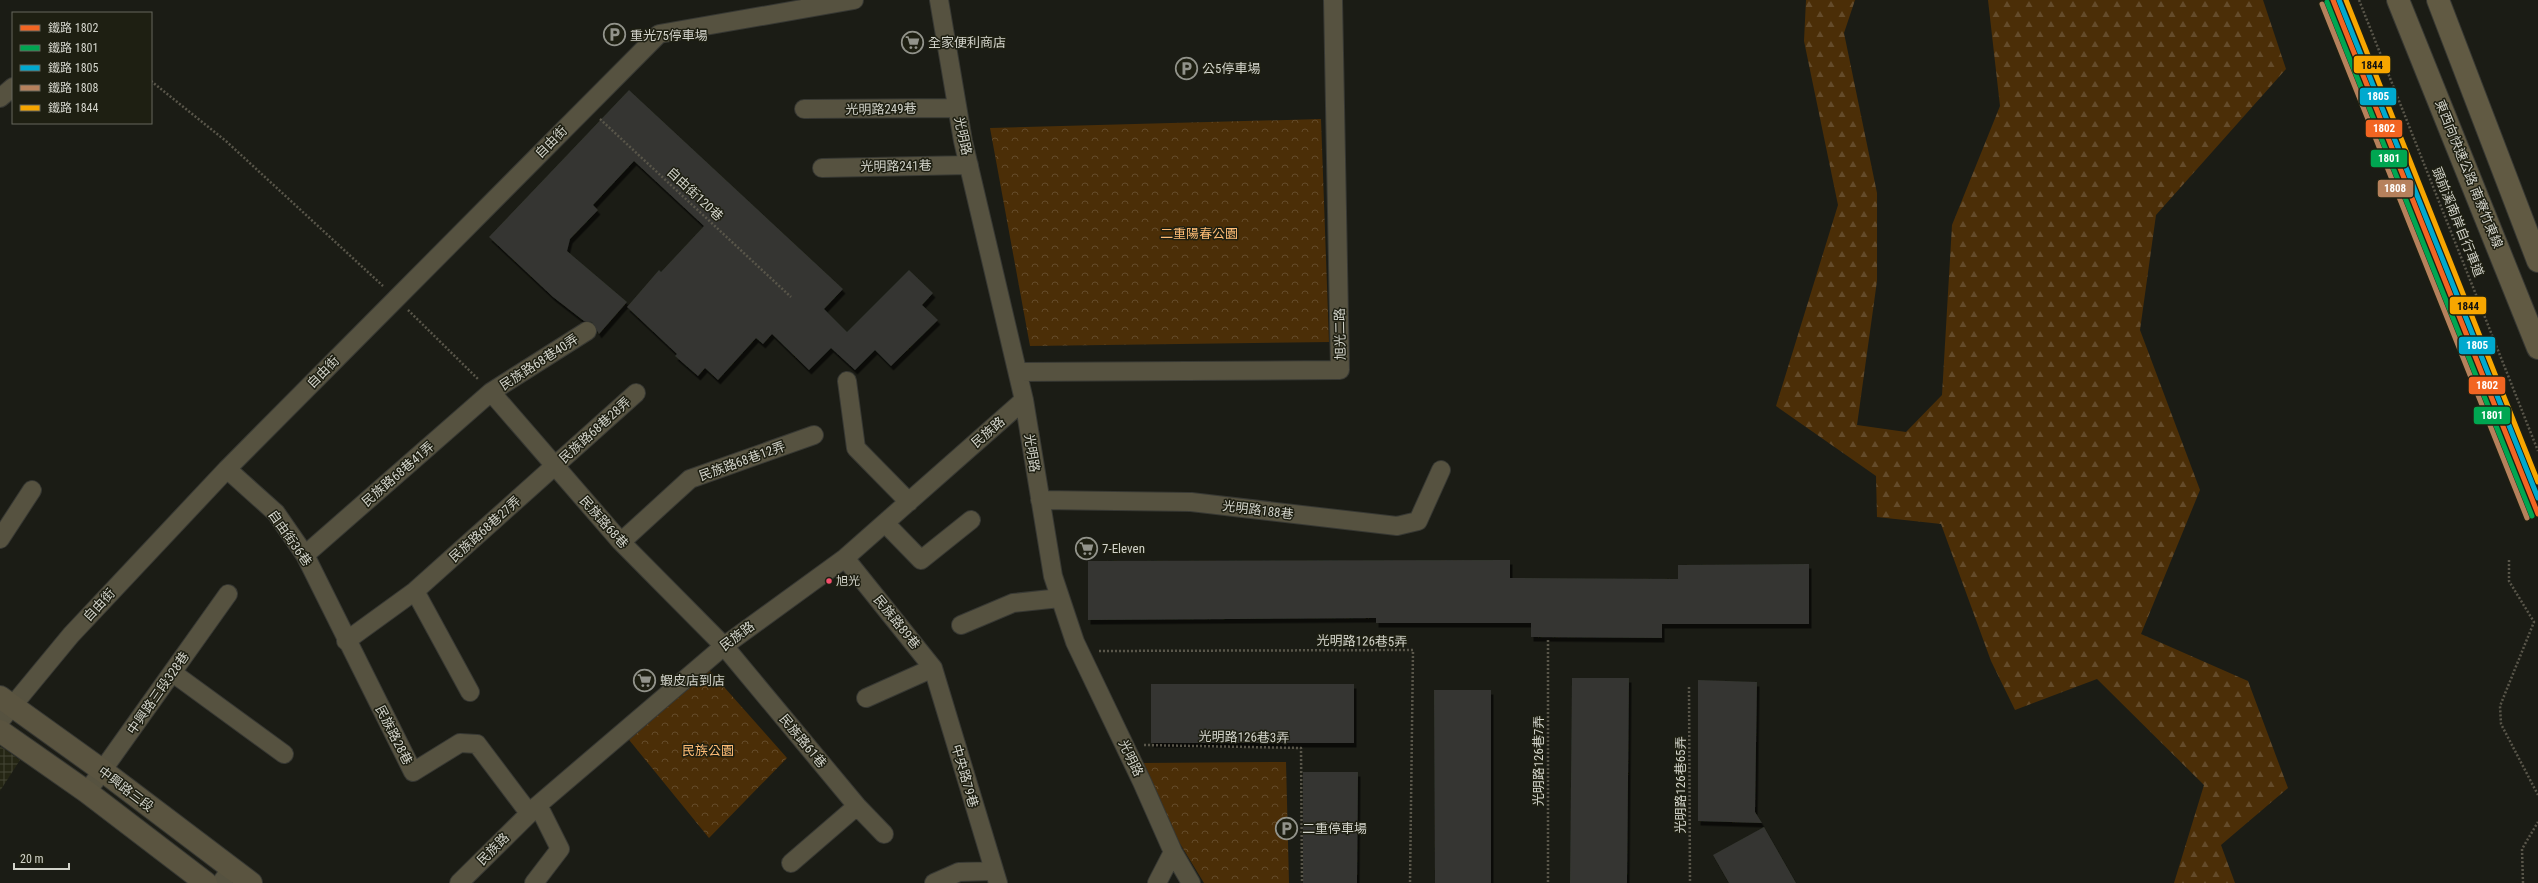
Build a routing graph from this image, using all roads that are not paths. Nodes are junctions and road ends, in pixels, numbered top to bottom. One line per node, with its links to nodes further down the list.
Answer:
1 (854, 0): 22 (street, 自由街)
2 (939, 0): 8 (street, 光明路)
3 (1333, 0): 15 (street, 旭光二路)
4 (2398, 0): 14 (highway, 東西向快速公路 南寮竹東線)
5 (2438, 0): 12 (highway)
6 (12, 88): 7 (street)
7 (0, 98)
8 (957, 108): 9 (street, 光明路249巷); 10 (street, 光明路)
9 (804, 109)
10 (969, 165): 11 (street, 光明路241巷); 15 (street, 光明路)
11 (822, 168)
12 (2538, 261)
13 (587, 331): 17 (street, 民族路68巷40弄)
14 (2538, 348)
15 (1018, 372): 19 (street, 光明路)
16 (847, 381): 26 (street)
17 (491, 392): 21 (street, 民族路68巷); 31 (street, 民族路68巷41弄)
18 (636, 393): 21 (street, 民族路68巷28弄)
19 (1024, 400): 25 (street, 光明路); 26 (street, 民族路)
20 (814, 435): 30 (street, 民族路68巷12弄)
21 (554, 467): 30 (street, 民族路68巷); 33 (street, 民族路68巷27弄)
22 (227, 469): 31 (street, 自由街36巷); 43 (street, 自由街)
23 (1441, 470): 25 (street, 光明路188巷)
24 (32, 490): 29 (street)
25 (1040, 500): 35 (street, 光明路)
26 (909, 502): 28 (street, 民族路)
27 (970, 520): 28 (street)
28 (885, 523): 32 (street, 民族路)
29 (0, 539)
30 (621, 542): 38 (street, 民族路68巷)
31 (305, 555): 37 (street, 自由街36巷)
32 (845, 558): 38 (street, 民族路); 39 (street, 民族路89巷)
33 (415, 591): 37 (street, 民族路68巷27弄); 41 (street)
34 (228, 594): 40 (street, 中興路三段328巷)
35 (1060, 598): 36 (street); 51 (street, 光明路)
36 (961, 624)
37 (346, 641): 49 (street, 民族路28巷)
38 (724, 646): 48 (street, 民族路61巷); 49 (street, 民族路)
39 (933, 668): 42 (street); 54 (street, 中央路79巷)
40 (173, 672): 45 (street); 46 (street, 中興路三段328巷)
41 (470, 692)
42 (866, 698)
43 (4, 708): 46 (main road, 中興路三段)
44 (0, 730): 47 (main road, 中興路三段)
45 (284, 754)
46 (103, 771): 47 (street, 中興路三段328巷); 53 (main road, 中興路三段)
47 (87, 792): 55 (main road, 中興路三段)
48 (857, 806): 50 (street, 民族路61巷); 52 (street)
49 (533, 809): 57 (street, 民族路); 58 (street)
50 (884, 834)
51 (1173, 852): 60 (street); 61 (street, 光明路)
52 (791, 863)
53 (226, 876): 56 (main road, 中興路三段)
54 (995, 877): 59 (street)
55 (206, 883)
56 (251, 883)
57 (460, 883)
58 (534, 883)
59 (934, 883)
60 (1157, 883)
61 (1191, 883)

